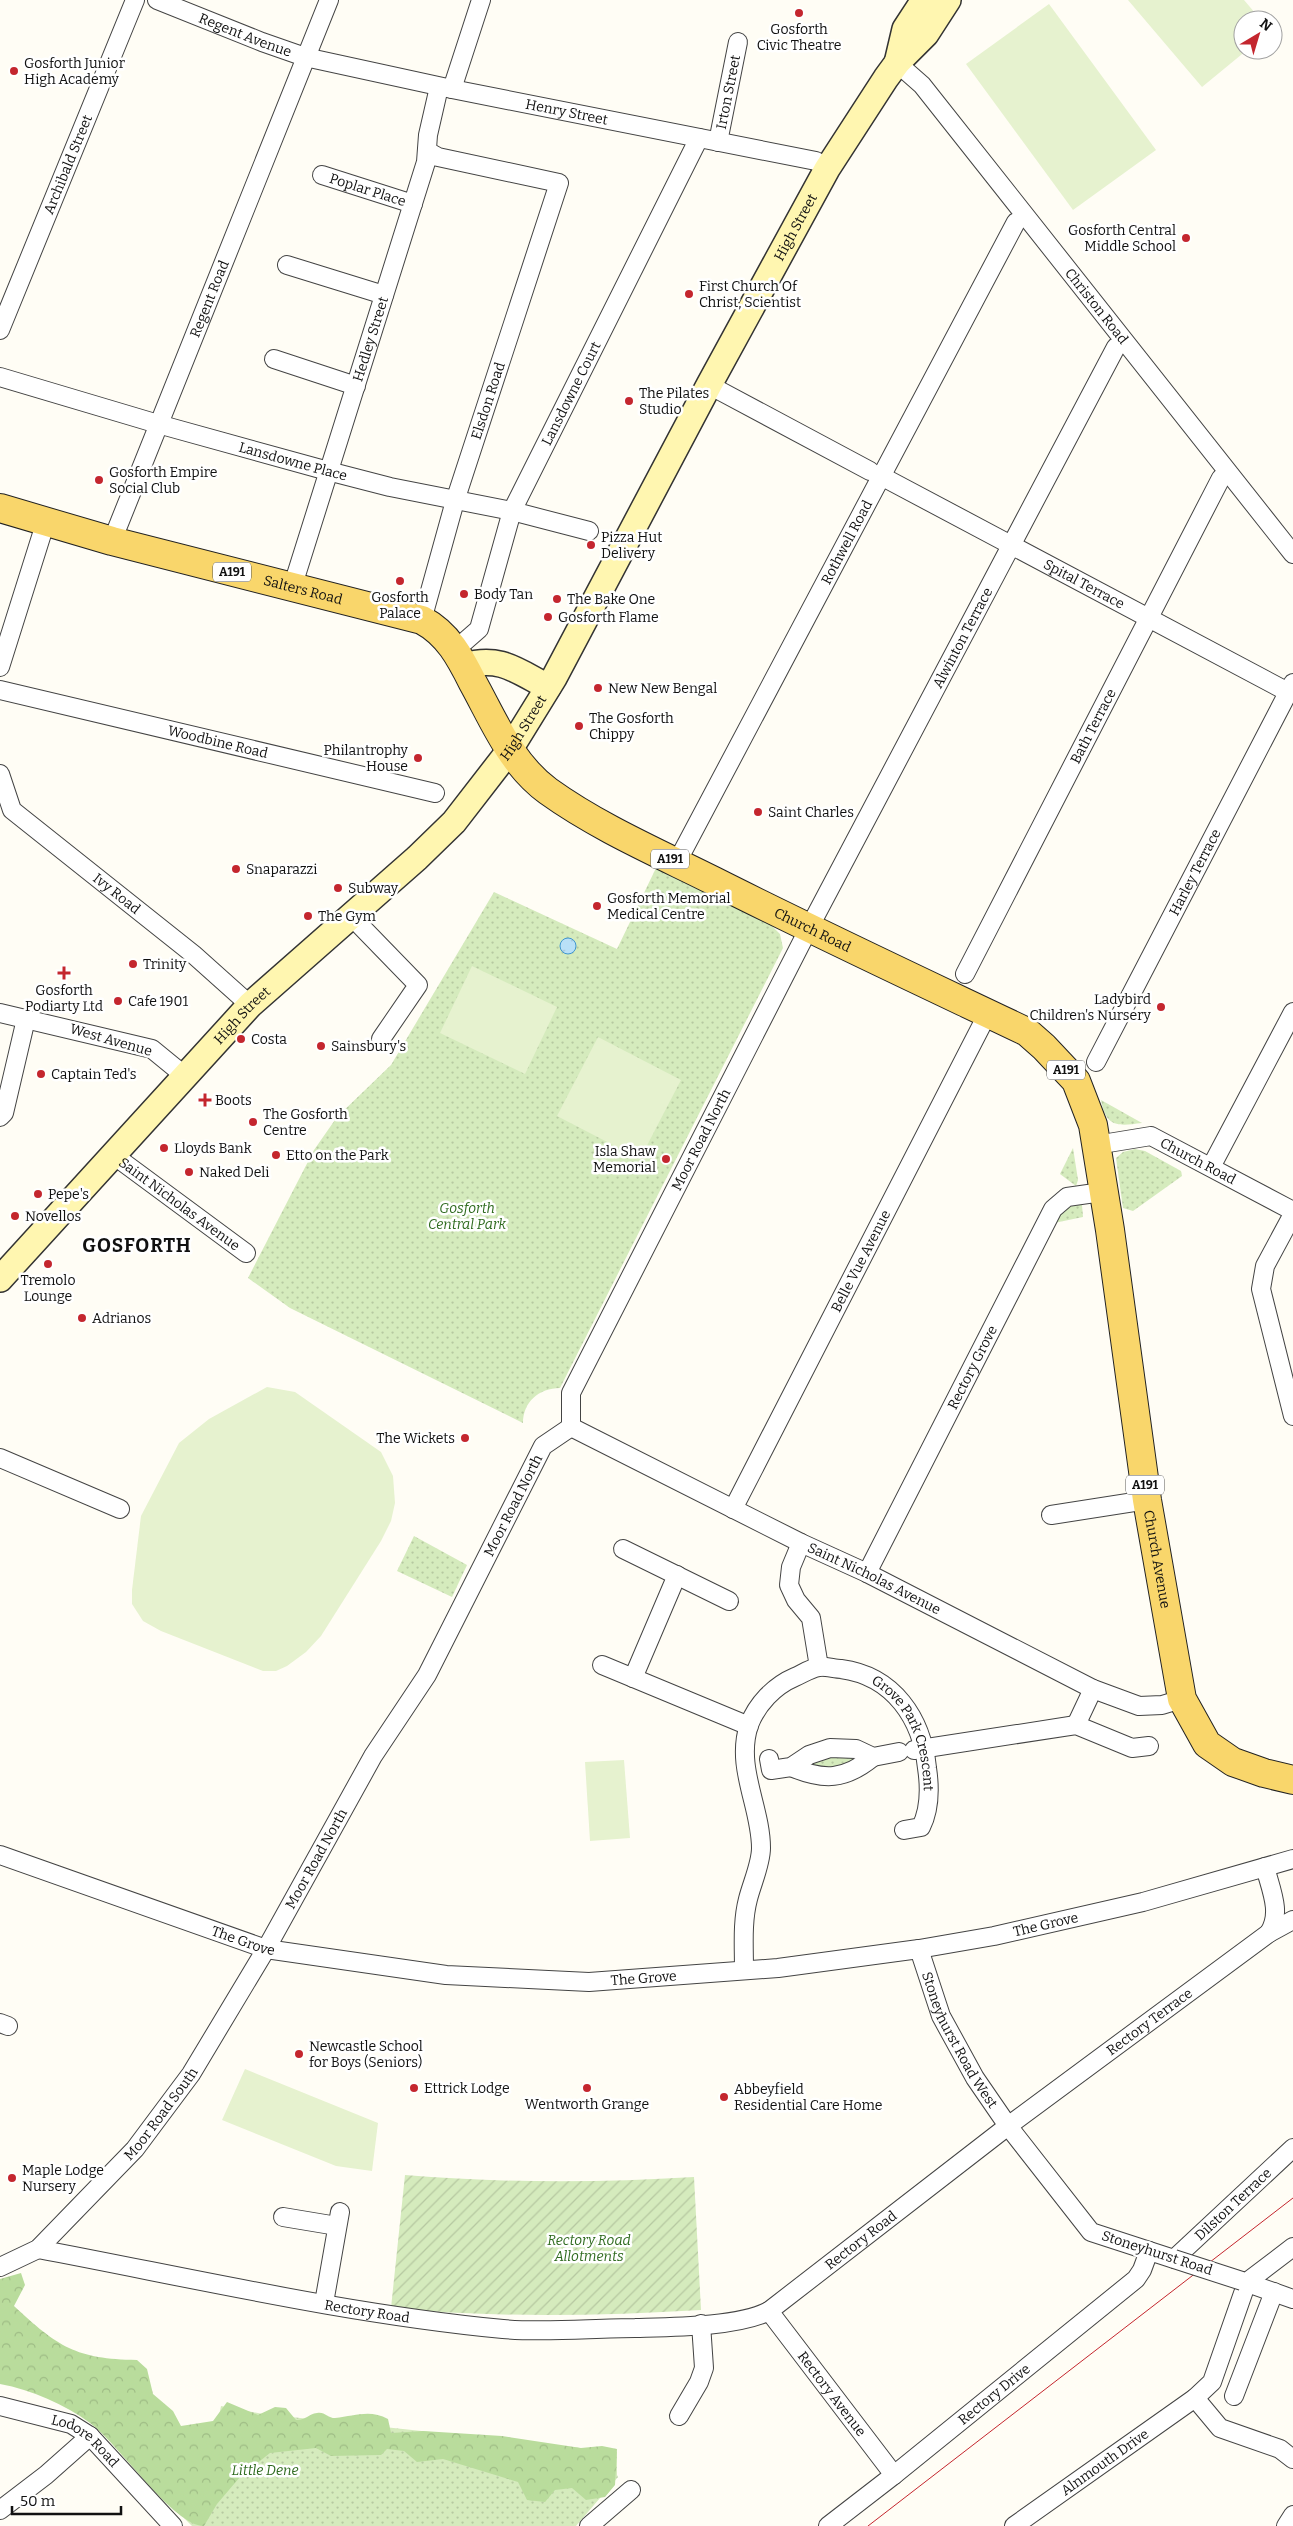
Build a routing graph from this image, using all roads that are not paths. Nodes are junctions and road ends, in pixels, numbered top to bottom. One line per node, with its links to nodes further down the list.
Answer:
1 (135, 0): 20 (street, Archibald Street)
2 (157, 0): 8 (street, Regent Avenue)
3 (329, 0): 8 (street, Regent Road)
4 (480, 0): 10 (street, Hedley Street)
5 (948, 0): 9 (main road, High Street)
6 (917, 5): 9 (main road, High Street)
7 (738, 42): 12 (street, Irton Street)
8 (305, 57): 10 (street, Henry Street); 26 (street, Regent Road)
9 (897, 63): 14 (main road, High Street); 37 (street, Christon Road)
10 (445, 88): 11 (street, Henry Street); 13 (street, Hedley Street)
11 (699, 138): 12 (street, Henry Street); 32 (street, Lansdowne Court)
12 (718, 142): 14 (street, Henry Street)
13 (427, 151): 16 (street, Hedley Street); 30 (street, Elsdon Road)
14 (827, 169): 24 (main road, High Street)
15 (322, 175): 16 (street, Poplar Place)
16 (413, 204): 19 (street, Hedley Street)
17 (1016, 222): 28 (street, Rothwell Road)
18 (287, 264): 19 (street)
19 (384, 295): 25 (street, Hedley Street)
20 (0, 330)
21 (1116, 347): 36 (street, Alwinton Terrace)
22 (274, 359): 25 (street)
23 (0, 377): 26 (street, Lansdowne Place)
24 (709, 385): 28 (street, Spital Terrace); 43 (main road, High Street)
25 (356, 386): 27 (street, Hedley Street)
26 (158, 424): 27 (street, Lansdowne Place); 35 (street, Regent Road)
27 (328, 471): 30 (street, Lansdowne Place); 38 (street, Hedley Street)
28 (876, 473): 36 (street, Spital Terrace); 49 (street, Rothwell Road)
29 (1221, 478): 39 (street, Bath Terrace)
30 (455, 501): 32 (street, Lansdowne Place); 40 (street, Elsdon Road)
31 (0, 508): 33 (main road, Salters Road / A191)
32 (512, 511): 34 (street, Lansdowne Place); 41 (street, Lansdowne Court)
33 (46, 521): 35 (main road, Salters Road / A191); 42 (street)
34 (589, 531)
35 (112, 540): 38 (main road, Salters Road / A191)
36 (1012, 546): 39 (street, Spital Terrace); 51 (street, Alwinton Terrace)
37 (1293, 554)
38 (292, 588): 40 (main road, Salters Road / A191)
39 (1148, 618): 44 (street, Spital Terrace); 52 (street, Bath Terrace)
40 (422, 620): 41 (main road, Salters Road / A191)
41 (460, 658): 43 (main road); 46 (main road, Salters Road / A191)
42 (0, 667)
43 (548, 687): 46 (main road, High Street)
44 (1291, 688): 59 (street, Harley Terrace)
45 (0, 690): 48 (street, Woodbine Road)
46 (509, 751): 49 (main road, Church Road / A191); 50 (main road, High Street)
47 (0, 774): 53 (street, Ivy Road)
48 (435, 792)
49 (676, 862): 51 (main road, Church Road / A191)
50 (351, 916): 53 (main road, High Street); 58 (street)
51 (809, 928): 56 (main road, Church Road / A191); 70 (street, Moor Road North)
52 (965, 974)
53 (250, 1005): 60 (main road, High Street)
54 (1293, 1012): 64 (street)
55 (0, 1013): 57 (street, West Avenue)
56 (988, 1013): 62 (main road, Church Road / A191); 74 (street, Belle Vue Avenue)
57 (26, 1019): 60 (street, West Avenue); 61 (street)
58 (381, 1039)
59 (1096, 1062)
60 (185, 1076): 63 (main road, High Street)
61 (0, 1117)
62 (1094, 1135): 64 (street, Church Road); 65 (main road, Church Avenue / A191)
63 (112, 1154): 67 (street, Saint Nicholas Avenue); 68 (main road, High Street)
64 (1210, 1167): 66 (street, Church Road)
65 (1102, 1192): 72 (main road, Church Avenue / A191); 78 (street, Rectory Grove)
66 (1293, 1212): 69 (street)
67 (246, 1253)
68 (0, 1279)
69 (1293, 1416)
70 (572, 1427): 74 (street, Saint Nicholas Avenue); 101 (street, Moor Road North)
71 (0, 1458): 73 (street)
72 (1147, 1500): 75 (street); 85 (main road, Church Avenue / A191)
73 (120, 1509)
74 (733, 1509): 76 (street, Saint Nicholas Avenue)
75 (1051, 1514)
76 (801, 1543): 78 (street, Saint Nicholas Avenue); 82 (street)
77 (623, 1549): 79 (street)
78 (867, 1572): 84 (street, Saint Nicholas Avenue)
79 (677, 1575): 80 (street); 83 (street)
80 (729, 1601)
81 (602, 1665): 83 (street)
82 (819, 1667): 87 (street); 89 (street, Grove Park Crescent)
83 (633, 1678): 87 (street)
84 (1093, 1689): 85 (street, Saint Nicholas Avenue); 86 (street)
85 (1182, 1699): 94 (main road, Church Avenue / A191)
86 (1076, 1725): 88 (street); 89 (street)
87 (749, 1726): 91 (street)
88 (1149, 1746)
89 (913, 1750): 90 (street); 95 (street, Grove Park Crescent)
90 (873, 1757): 92 (street); 92 (street)
91 (764, 1764): 92 (street); 93 (street); 93 (street)
92 (792, 1767)
93 (746, 1774): 103 (street)
94 (1293, 1780)
95 (904, 1830)
96 (0, 1855): 101 (street, The Grove)
97 (1293, 1859): 98 (street, The Grove)
98 (1266, 1868): 100 (street); 102 (street, The Grove)
99 (1293, 1920): 100 (street, Rectory Terrace)
100 (1269, 1933): 104 (street, Rectory Terrace)
101 (266, 1949): 103 (street, The Grove); 108 (street, Moor Road South)
102 (919, 1949): 103 (street, The Grove); 104 (street, Stoneyhurst Road West)
103 (744, 1970)
104 (1008, 2126): 109 (street, Stoneyhurst Road); 116 (street, Rectory Road)
105 (1293, 2148): 110 (street, Dilston Terrace)
106 (283, 2217): 115 (street)
107 (1293, 2247): 112 (street)
108 (38, 2249): 111 (street, Moor Road South); 115 (street, Rectory Road)
109 (1149, 2251): 110 (street, Stoneyhurst Road); 124 (street, Rectory Drive)
110 (1174, 2259): 112 (street, Stoneyhurst Road, bridge)
111 (0, 2267)
112 (1245, 2281): 113 (street, Stoneyhurst Road); 119 (street, Alnmouth Drive)
113 (1274, 2292): 114 (street, Stoneyhurst Road); 118 (street)
114 (1293, 2299)
115 (324, 2303): 117 (street, Rectory Road)
116 (769, 2311): 117 (street, Rectory Road); 124 (street, Rectory Avenue)
117 (701, 2324): 121 (street)
118 (1234, 2396)
119 (1195, 2398): 123 (street); 131 (street, Alnmouth Drive)
120 (0, 2406): 122 (street, Lodore Road)
121 (678, 2416)
122 (90, 2436): 126 (street); 128 (street, Lodore Road)
123 (1293, 2459)
124 (894, 2475): 130 (street, Rectory Drive)
125 (631, 2490): 129 (street)
126 (0, 2510)
127 (1293, 2515): 132 (street)
128 (173, 2526)
129 (589, 2526)
130 (828, 2526)
131 (1014, 2526)
132 (1286, 2526)

